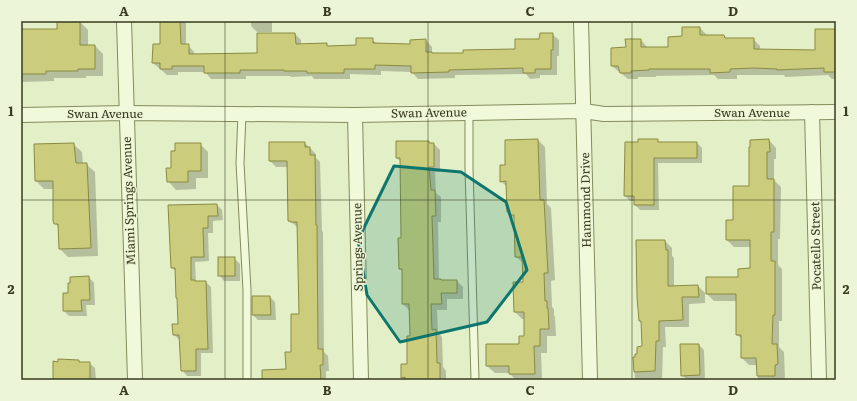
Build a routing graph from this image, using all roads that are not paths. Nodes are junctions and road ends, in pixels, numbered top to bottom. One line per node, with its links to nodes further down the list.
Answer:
1 (124, 21): 7 (street, Miami Springs Avenue)
2 (581, 21): 3 (street, Hammond Drive)
3 (584, 111): 4 (street, Swan Avenue); 6 (street, Swan Avenue); 15 (street, Hammond Drive)
4 (812, 112): 5 (street, Swan Avenue); 16 (street, Pocatello Street)
5 (836, 112)
6 (470, 113): 9 (street, Swan Avenue); 14 (lane)
7 (126, 114): 8 (street, Swan Avenue); 10 (street, Swan Avenue); 11 (street, Miami Springs Avenue)
8 (242, 114): 9 (street, Swan Avenue); 12 (lane)
9 (355, 114): 13 (street, Springs Avenue)
10 (21, 115)
11 (135, 380)
12 (247, 380)
13 (361, 380)
14 (475, 380)
15 (590, 380)
16 (819, 380)

